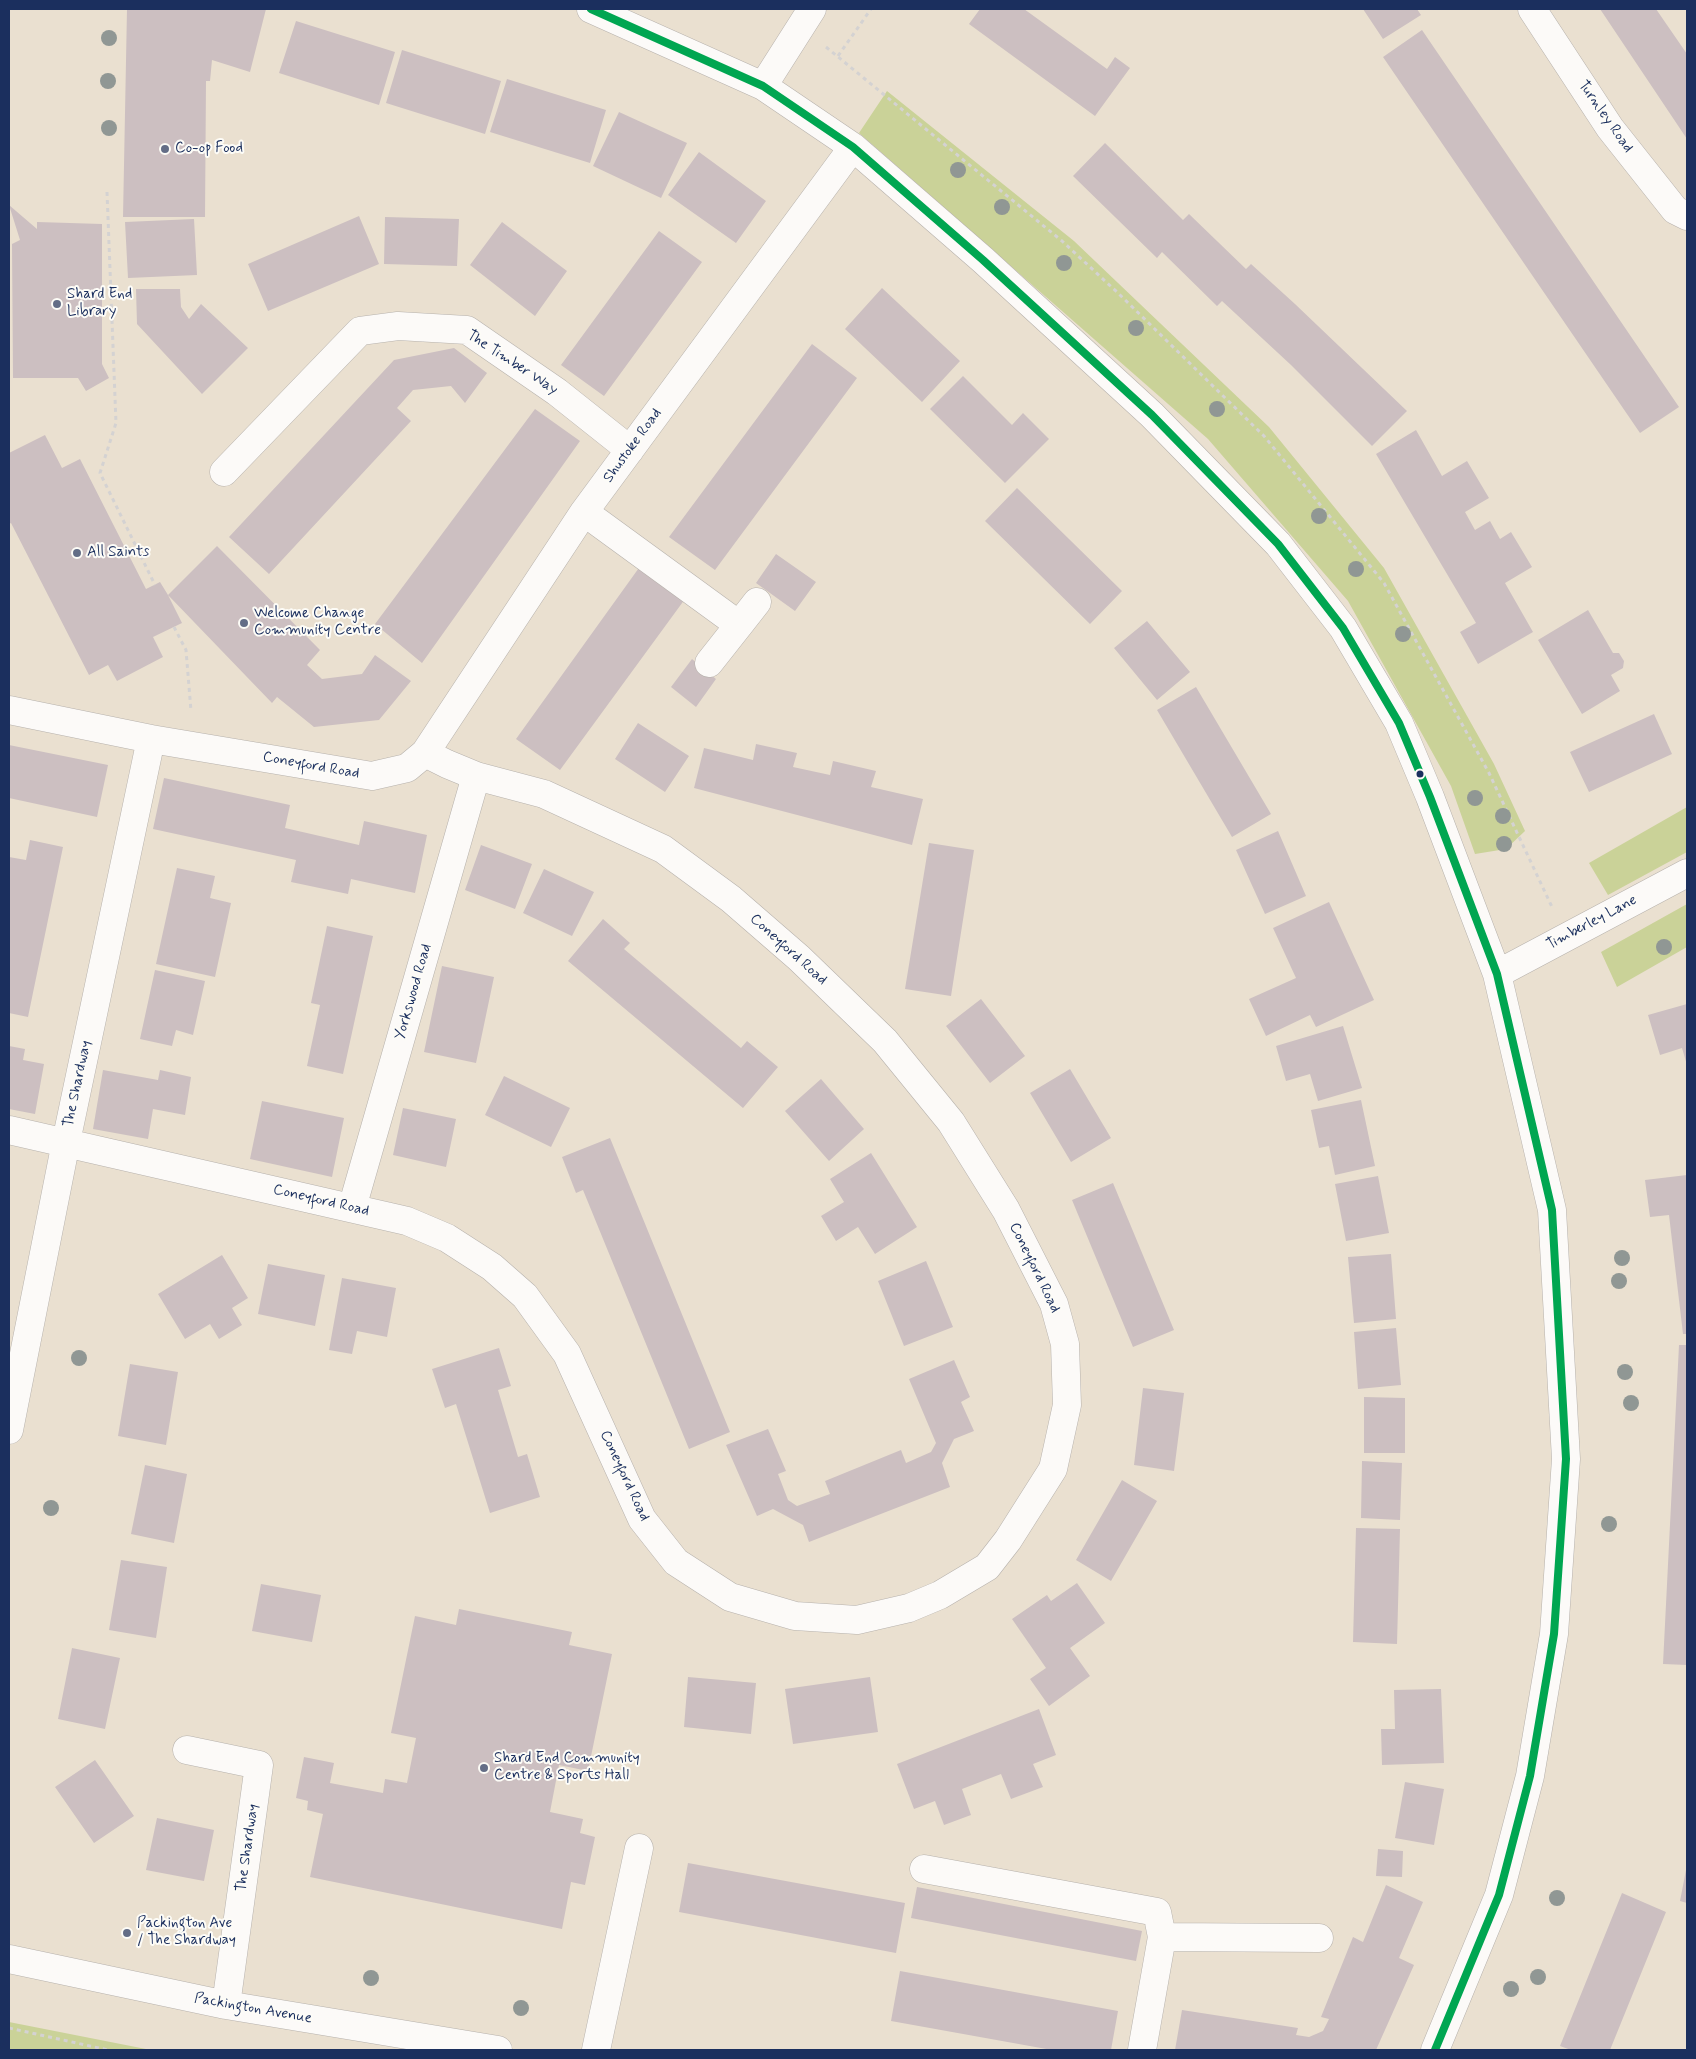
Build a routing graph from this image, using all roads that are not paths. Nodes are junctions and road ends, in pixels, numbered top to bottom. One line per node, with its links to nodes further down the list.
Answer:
1 (591, 9): 4 (street)
2 (812, 9): 4 (street)
3 (1532, 9): 6 (street, Turnley Road)
4 (763, 86): 5 (street)
5 (853, 147): 7 (street, Shustoke Road); 18 (street)
6 (1687, 216)
7 (630, 450): 8 (street, The Timber Way); 9 (street, Shustoke Road)
8 (224, 472)
9 (584, 512): 11 (street); 15 (street, Shustoke Road)
10 (757, 602): 11 (street)
11 (739, 625): 12 (street)
12 (709, 663)
13 (9, 710): 14 (street, Coneyford Road)
14 (151, 739): 15 (street, Coneyford Road); 20 (street, The Shardway)
15 (426, 753): 16 (street, Coneyford Road)
16 (476, 776): 21 (street, Yorkswood Road); 21 (street, Coneyford Road)
17 (1687, 873): 18 (street, Timberley Lane)
18 (1496, 974): 33 (street)
19 (9, 1130): 20 (street, Coneyford Road)
20 (66, 1142): 21 (street, Coneyford Road); 22 (street, The Shardway)
21 (352, 1208)
22 (9, 1430)
23 (187, 1750): 29 (street, The Shardway)
24 (639, 1848): 31 (street)
25 (924, 1869): 26 (street)
26 (1162, 1937): 27 (street); 32 (street)
27 (1319, 1938)
28 (9, 1959): 29 (street, Packington Avenue)
29 (226, 2005): 30 (street, Packington Avenue)
30 (498, 2050)
31 (596, 2050)
32 (1142, 2050)
33 (1435, 2050)

